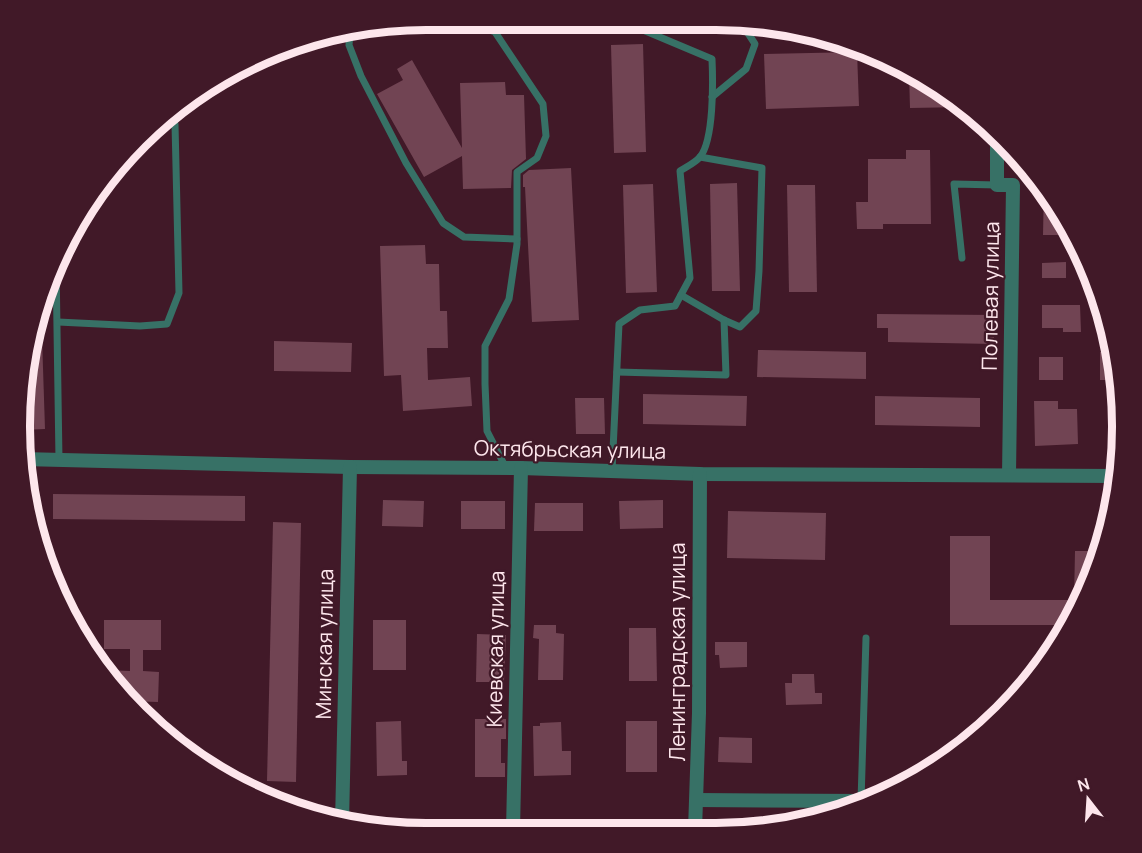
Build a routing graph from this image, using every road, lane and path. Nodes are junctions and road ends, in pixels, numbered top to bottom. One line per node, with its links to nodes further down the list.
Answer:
1 (490, 30): 10 (lane)
2 (646, 30): 5 (lane)
3 (747, 31): 5 (lane)
4 (350, 38): 10 (lane)
5 (712, 97): 8 (lane)
6 (172, 122): 15 (lane)
7 (997, 147): 9 (street)
8 (700, 157): 13 (lane); 14 (lane)
9 (997, 185): 11 (lane); 24 (street, Полевая улица)
10 (517, 239): 20 (lane)
11 (962, 258)
12 (57, 284): 15 (lane)
13 (681, 295): 14 (lane); 16 (lane)
14 (724, 320): 16 (lane)
15 (58, 322): 18 (lane)
16 (617, 372): 22 (lane)
17 (32, 459): 18 (street, Октябрьская улица)
18 (59, 460): 19 (street, Октябрьская улица)
19 (350, 467): 20 (street, Октябрьская улица); 30 (street, Минская улица)
20 (506, 468): 21 (street, Октябрьская улица)
21 (521, 468): 22 (street, Октябрьская улица); 31 (street, Киевская улица)
22 (612, 471): 23 (street, Октябрьская улица)
23 (700, 474): 24 (street, Октябрьская улица); 28 (street, Ленинградская улица)
24 (1009, 475): 25 (street, Октябрьская улица)
25 (1109, 476)
26 (866, 638): 27 (lane)
27 (864, 794)
28 (697, 800): 29 (street); 32 (street, Ленинградская улица)
29 (846, 801)
30 (342, 813)
31 (513, 823)
32 (695, 823)

